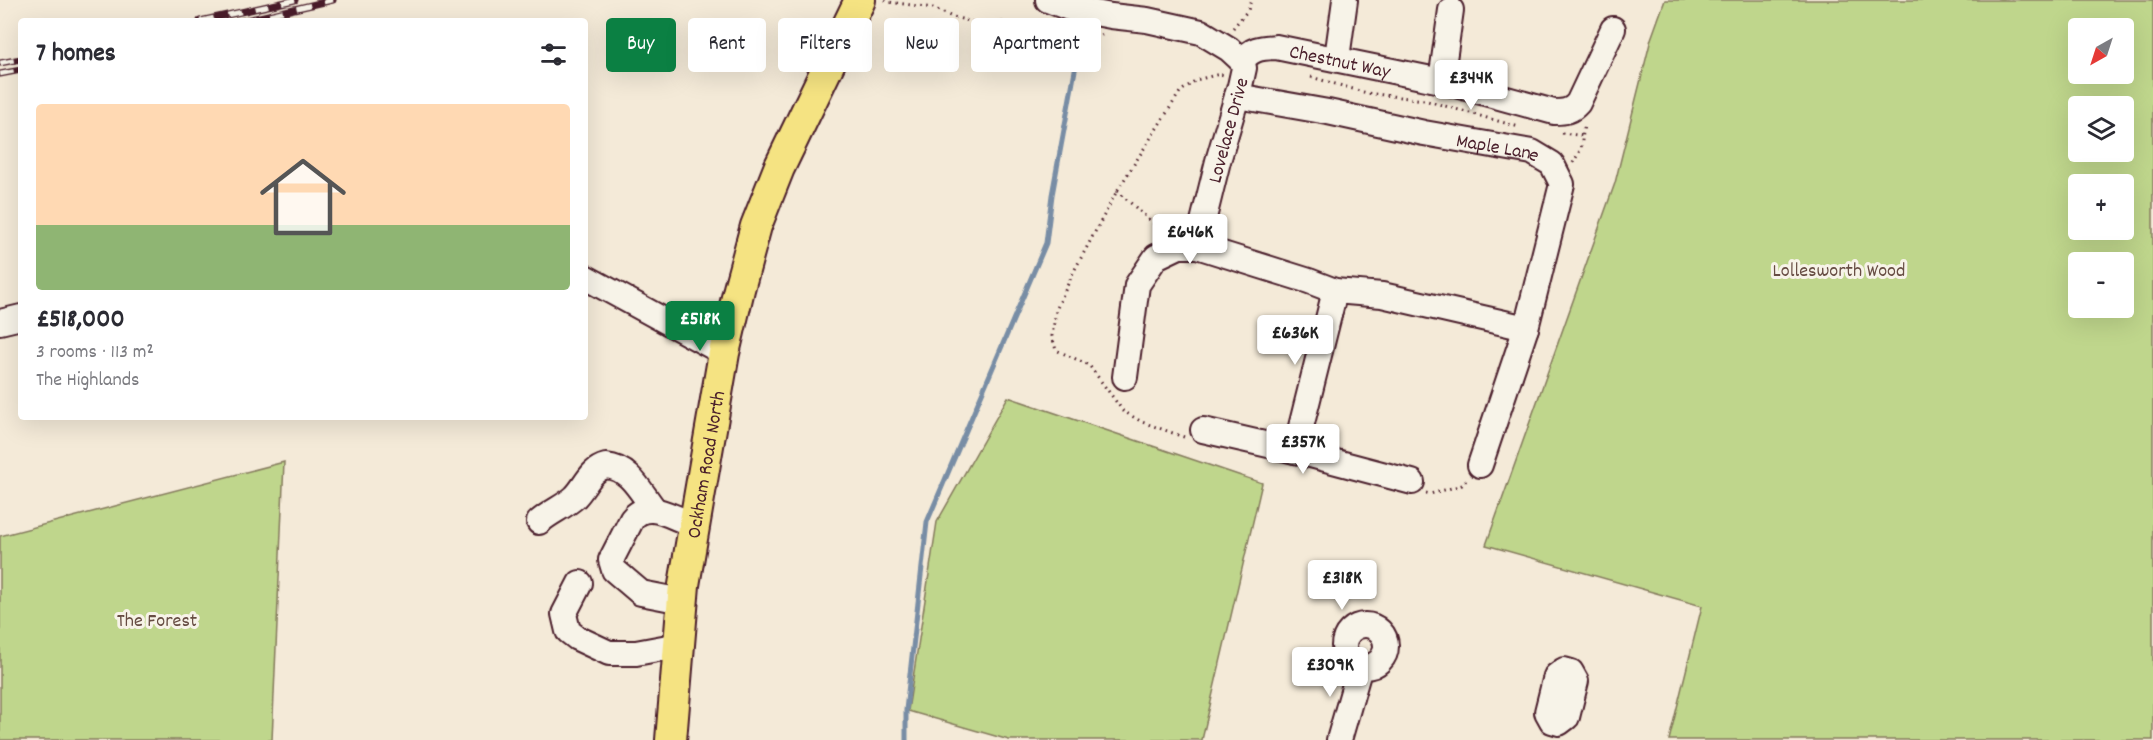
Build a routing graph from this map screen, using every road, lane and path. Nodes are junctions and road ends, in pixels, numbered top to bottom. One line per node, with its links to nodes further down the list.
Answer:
1 (860, 0): 26 (main road, Ockham Road North)
2 (885, 0): 7 (path)
3 (1048, 0): 10 (street, Lovelace Drive)
4 (1251, 0): 10 (path)
5 (1345, 0): 9 (street)
6 (1451, 10): 12 (street)
7 (971, 21)
8 (1613, 29): 13 (street, Chestnut Way)
9 (1337, 58): 10 (street, Chestnut Way); 12 (street, Chestnut Way)
10 (1240, 60): 14 (street, Lovelace Drive)
11 (1304, 74): 15 (path)
12 (1441, 81): 13 (street, Chestnut Way)
13 (1586, 90): 17 (path)
14 (1239, 91): 18 (street, Maple Lane); 19 (path); 20 (street, Lovelace Drive)
15 (1525, 129)
16 (1560, 133): 17 (path)
17 (1584, 136): 18 (path)
18 (1559, 176): 25 (street, Maple Lane)
19 (1117, 191): 20 (path); 29 (path)
20 (1188, 246): 22 (street); 27 (street)
21 (588, 279): 26 (street)
22 (1335, 291): 25 (street); 30 (street)
23 (18, 318): 24 (street)
24 (0, 322)
25 (1526, 328): 31 (street, Maple Lane)
26 (724, 353): 35 (main road, Ockham Road North)
27 (1125, 377)
28 (1203, 430): 30 (street)
29 (1168, 431)
30 (1295, 451): 32 (street)
31 (1480, 465)
32 (1412, 482)
33 (654, 509): 34 (street); 35 (street); 37 (street)
34 (539, 522)
35 (694, 525): 37 (main road, Ockham Road North)
36 (580, 583): 38 (street)
37 (682, 601): 38 (main road, Ockham Road North)
38 (679, 645): 40 (main road, Ockham Road North)
39 (1360, 667): 41 (street)
40 (671, 740)
41 (1339, 740)

